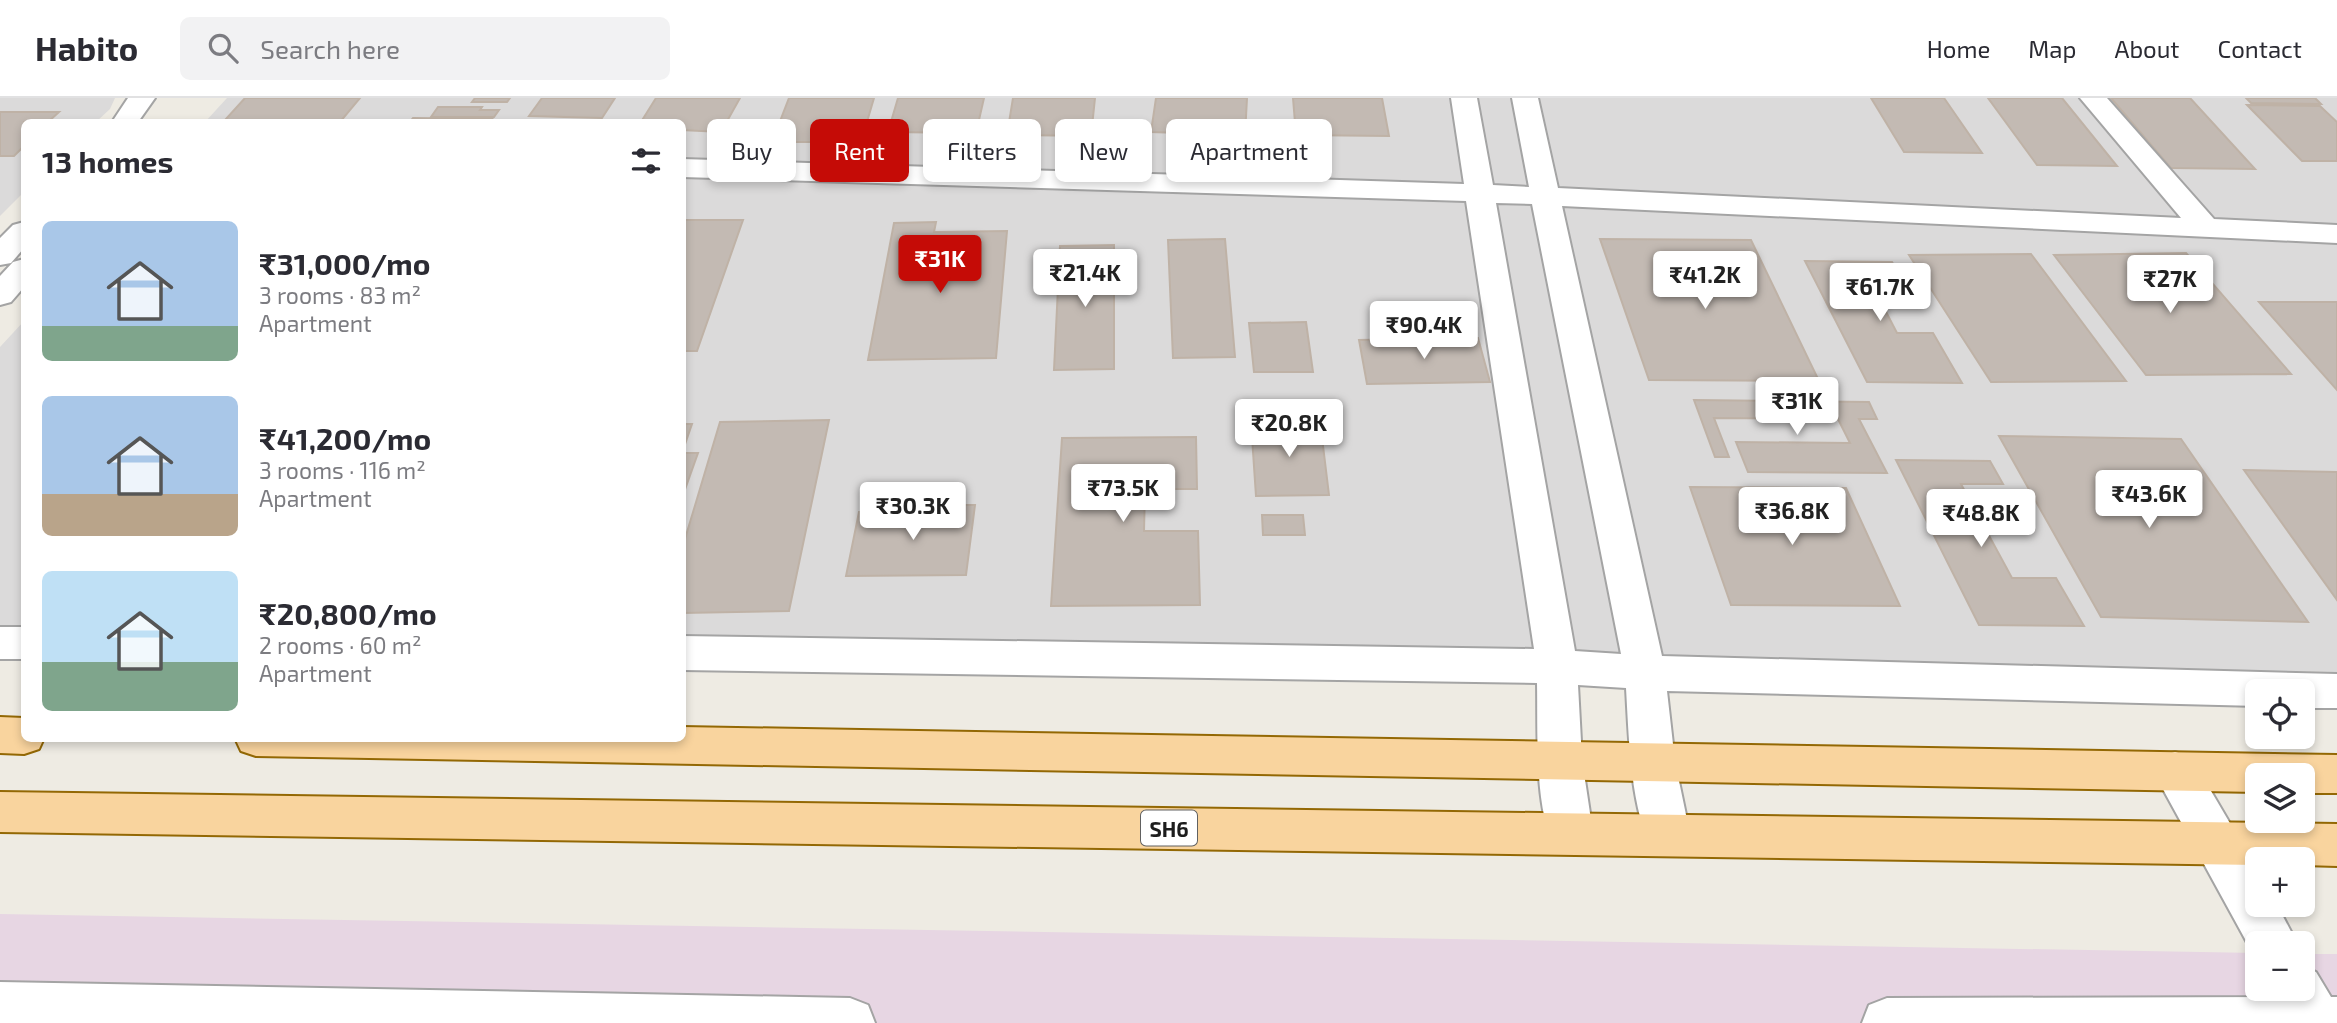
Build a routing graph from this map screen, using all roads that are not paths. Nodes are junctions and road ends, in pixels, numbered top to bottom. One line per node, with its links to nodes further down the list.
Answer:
1 (1464, 98): 7 (street)
2 (1525, 98): 8 (street)
3 (2093, 98): 9 (street)
4 (154, 109): 5 (street)
5 (132, 119)
6 (686, 168): 7 (street)
7 (1478, 193): 8 (street); 18 (street)
8 (1544, 197): 9 (street); 19 (street)
9 (2205, 228): 11 (street)
10 (21, 234): 12 (street)
11 (2337, 234)
12 (0, 256)
13 (21, 272): 14 (street)
14 (0, 295)
15 (0, 643): 16 (street)
16 (21, 643)
17 (686, 653): 18 (street)
18 (1557, 666): 19 (street); 24 (street)
19 (1645, 673): 20 (street); 25 (street)
20 (2337, 691)
21 (0, 735): 22 (main road)
22 (21, 736)
23 (493, 742): 24 (main road)
24 (1560, 760): 25 (main road); 29 (street)
25 (1653, 762): 26 (main road); 30 (street)
26 (2175, 771): 27 (main road); 31 (street)
27 (2337, 774)
28 (0, 812): 29 (main road, SH6)
29 (1570, 833): 30 (main road, SH6)
30 (1667, 834): 31 (main road, SH6)
31 (2215, 842): 32 (main road, SH6); 33 (street)
32 (2337, 845)
33 (2266, 931)
34 (0, 1007): 36 (street)
35 (2318, 1014): 37 (street)
36 (850, 1023)
37 (1887, 1023)

